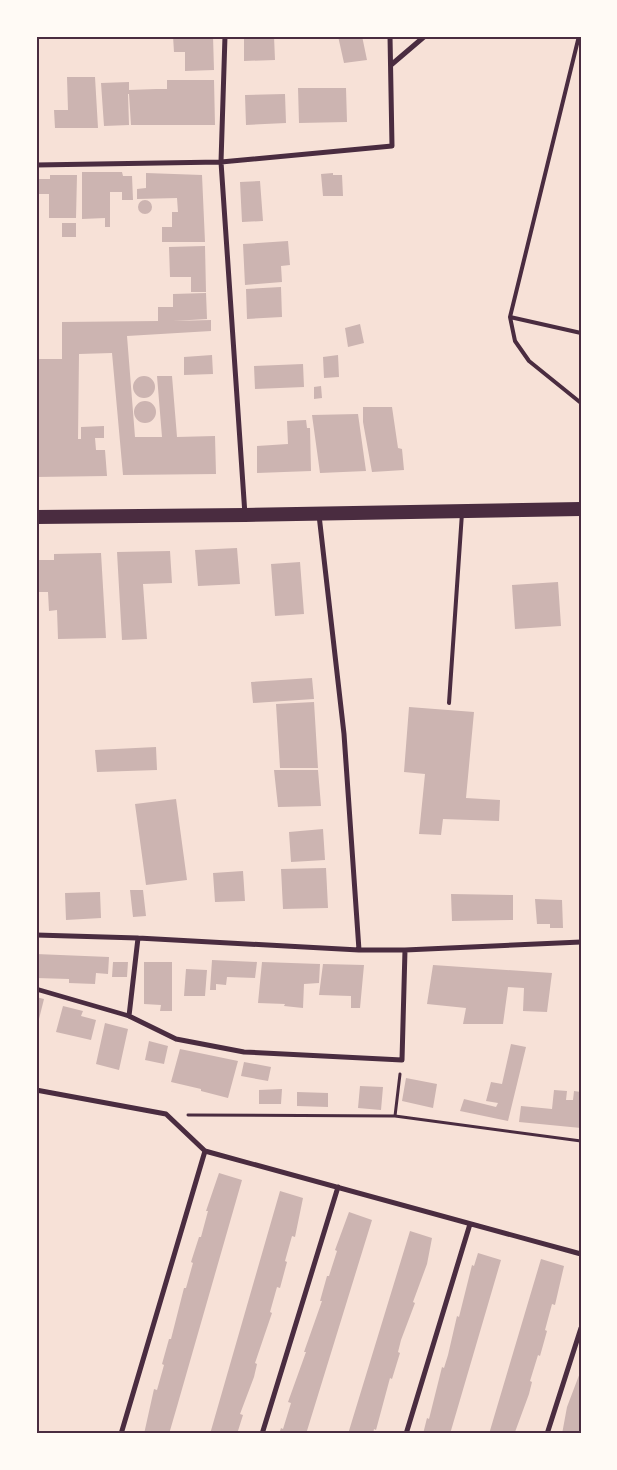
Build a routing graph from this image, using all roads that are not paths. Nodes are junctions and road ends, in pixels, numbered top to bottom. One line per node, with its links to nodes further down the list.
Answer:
1 (224, 36): 6 (street)
2 (390, 36): 5 (street)
3 (425, 36): 5 (street)
4 (580, 36): 8 (lane)
5 (391, 65): 6 (street)
6 (221, 162): 7 (street); 14 (street)
7 (36, 165)
8 (510, 318): 9 (lane); 10 (lane)
9 (581, 333)
10 (581, 403)
11 (581, 509): 12 (highway)
12 (462, 511): 13 (highway); 16 (lane)
13 (319, 514): 14 (highway); 20 (street)
14 (246, 516): 15 (highway)
15 (36, 517)
16 (449, 703)
17 (36, 936): 18 (street)
18 (138, 938): 20 (street); 23 (street)
19 (581, 942): 21 (street)
20 (358, 950): 21 (street)
21 (406, 950): 23 (street)
22 (36, 989): 23 (street)
23 (128, 1016)
24 (36, 1090): 25 (street)
25 (206, 1151): 26 (street); 30 (street)
26 (338, 1187): 27 (street); 31 (street)
27 (470, 1224): 28 (street); 32 (street)
28 (581, 1254)
29 (581, 1328): 33 (street)
30 (121, 1434)
31 (262, 1434)
32 (406, 1434)
33 (547, 1434)

